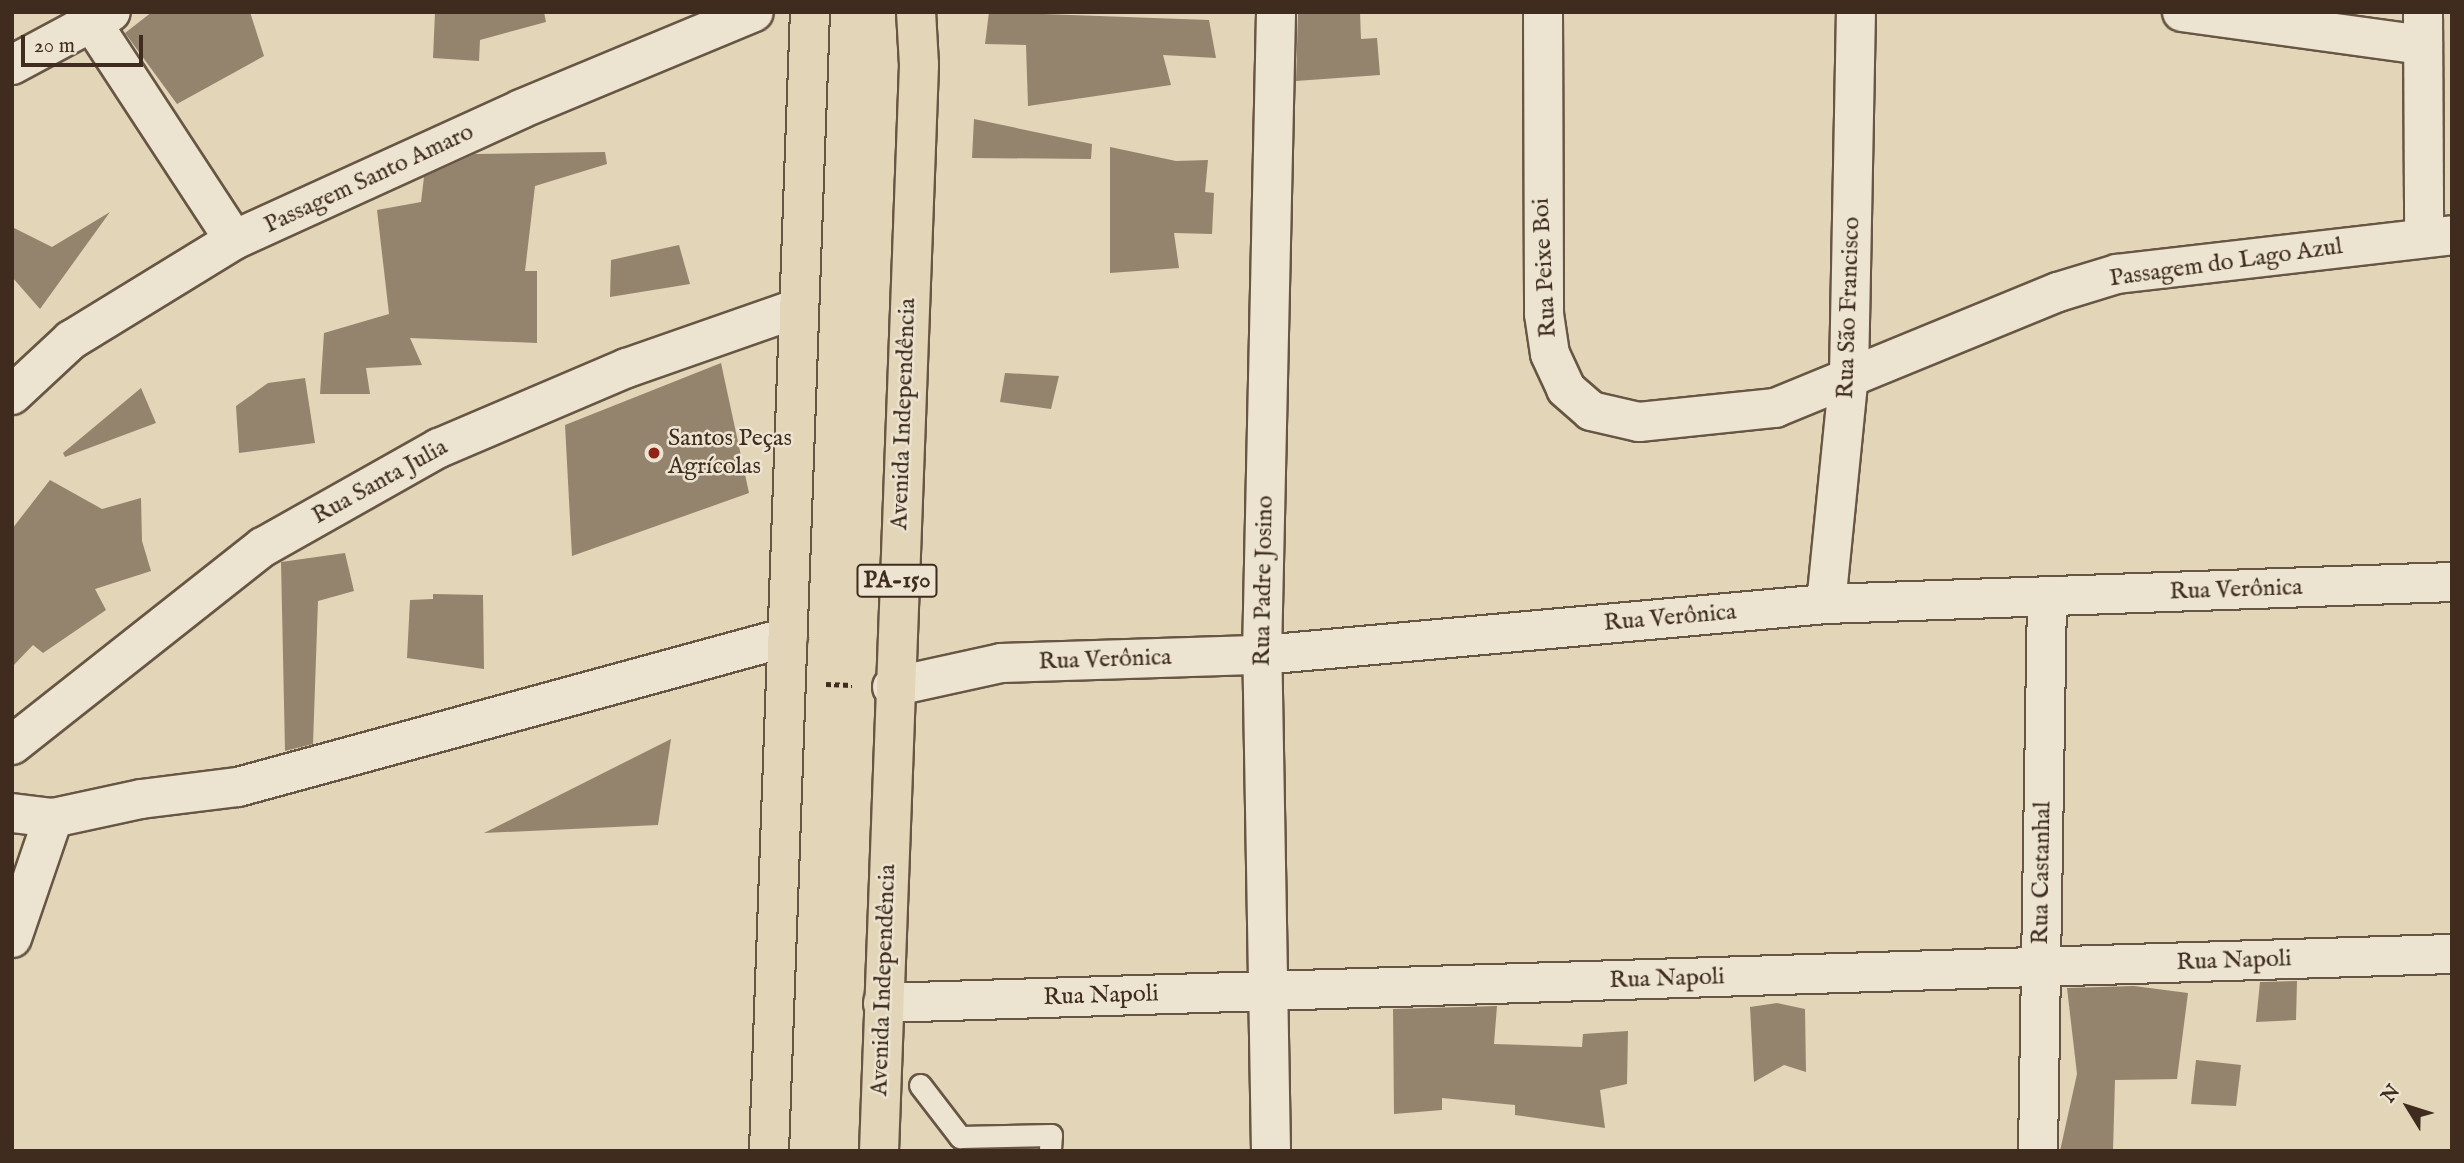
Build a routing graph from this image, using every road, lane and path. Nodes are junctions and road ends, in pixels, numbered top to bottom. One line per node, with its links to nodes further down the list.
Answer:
1 (754, 12): 12 (street, Passagem Santo Amaro)
2 (810, 12): 13 (main road)
3 (916, 12): 22 (main road, Avenida Independência / PA-150)
4 (1276, 12): 20 (street, Rua Padre Josino)
5 (1543, 12): 14 (street, Rua Peixe Boi)
6 (1856, 12): 14 (street, Rua São Francisco)
7 (2182, 12): 9 (street)
8 (96, 15): 10 (street); 12 (street)
9 (2423, 29): 11 (street)
10 (12, 65)
11 (2438, 237): 14 (street, Passagem do Lago Azul)
12 (234, 240): 15 (street, Passagem Santo Amaro)
13 (798, 309): 19 (main road); 23 (street, Rua Santa Julia)
14 (1849, 376): 18 (street, Rua São Francisco)
15 (12, 395)
16 (2452, 582): 17 (street, Rua Verônica)
17 (2047, 596): 18 (street, Rua Verônica); 28 (street, Rua Castanhal)
18 (1826, 604): 20 (street, Rua Verônica)
19 (788, 637): 25 (street); 32 (main road)
20 (1262, 655): 22 (street, Rua Verônica); 29 (street, Rua Padre Josino)
21 (814, 683): 22 (path)
22 (878, 687): 30 (main road, Avenida Independência / PA-150)
23 (12, 745)
24 (12, 813): 25 (street)
25 (53, 818): 26 (street)
26 (12, 937)
27 (2452, 954): 28 (street, Rua Napoli)
28 (2040, 967): 29 (street, Rua Napoli); 36 (street, Rua Castanhal)
29 (1265, 991): 30 (street, Rua Napoli); 35 (street, Rua Padre Josino)
30 (883, 1003): 33 (main road, Avenida Independência / PA-150)
31 (920, 1085): 34 (lane)
32 (769, 1151)
33 (879, 1151)
34 (1050, 1151)
35 (1271, 1151)
36 (2038, 1151)

